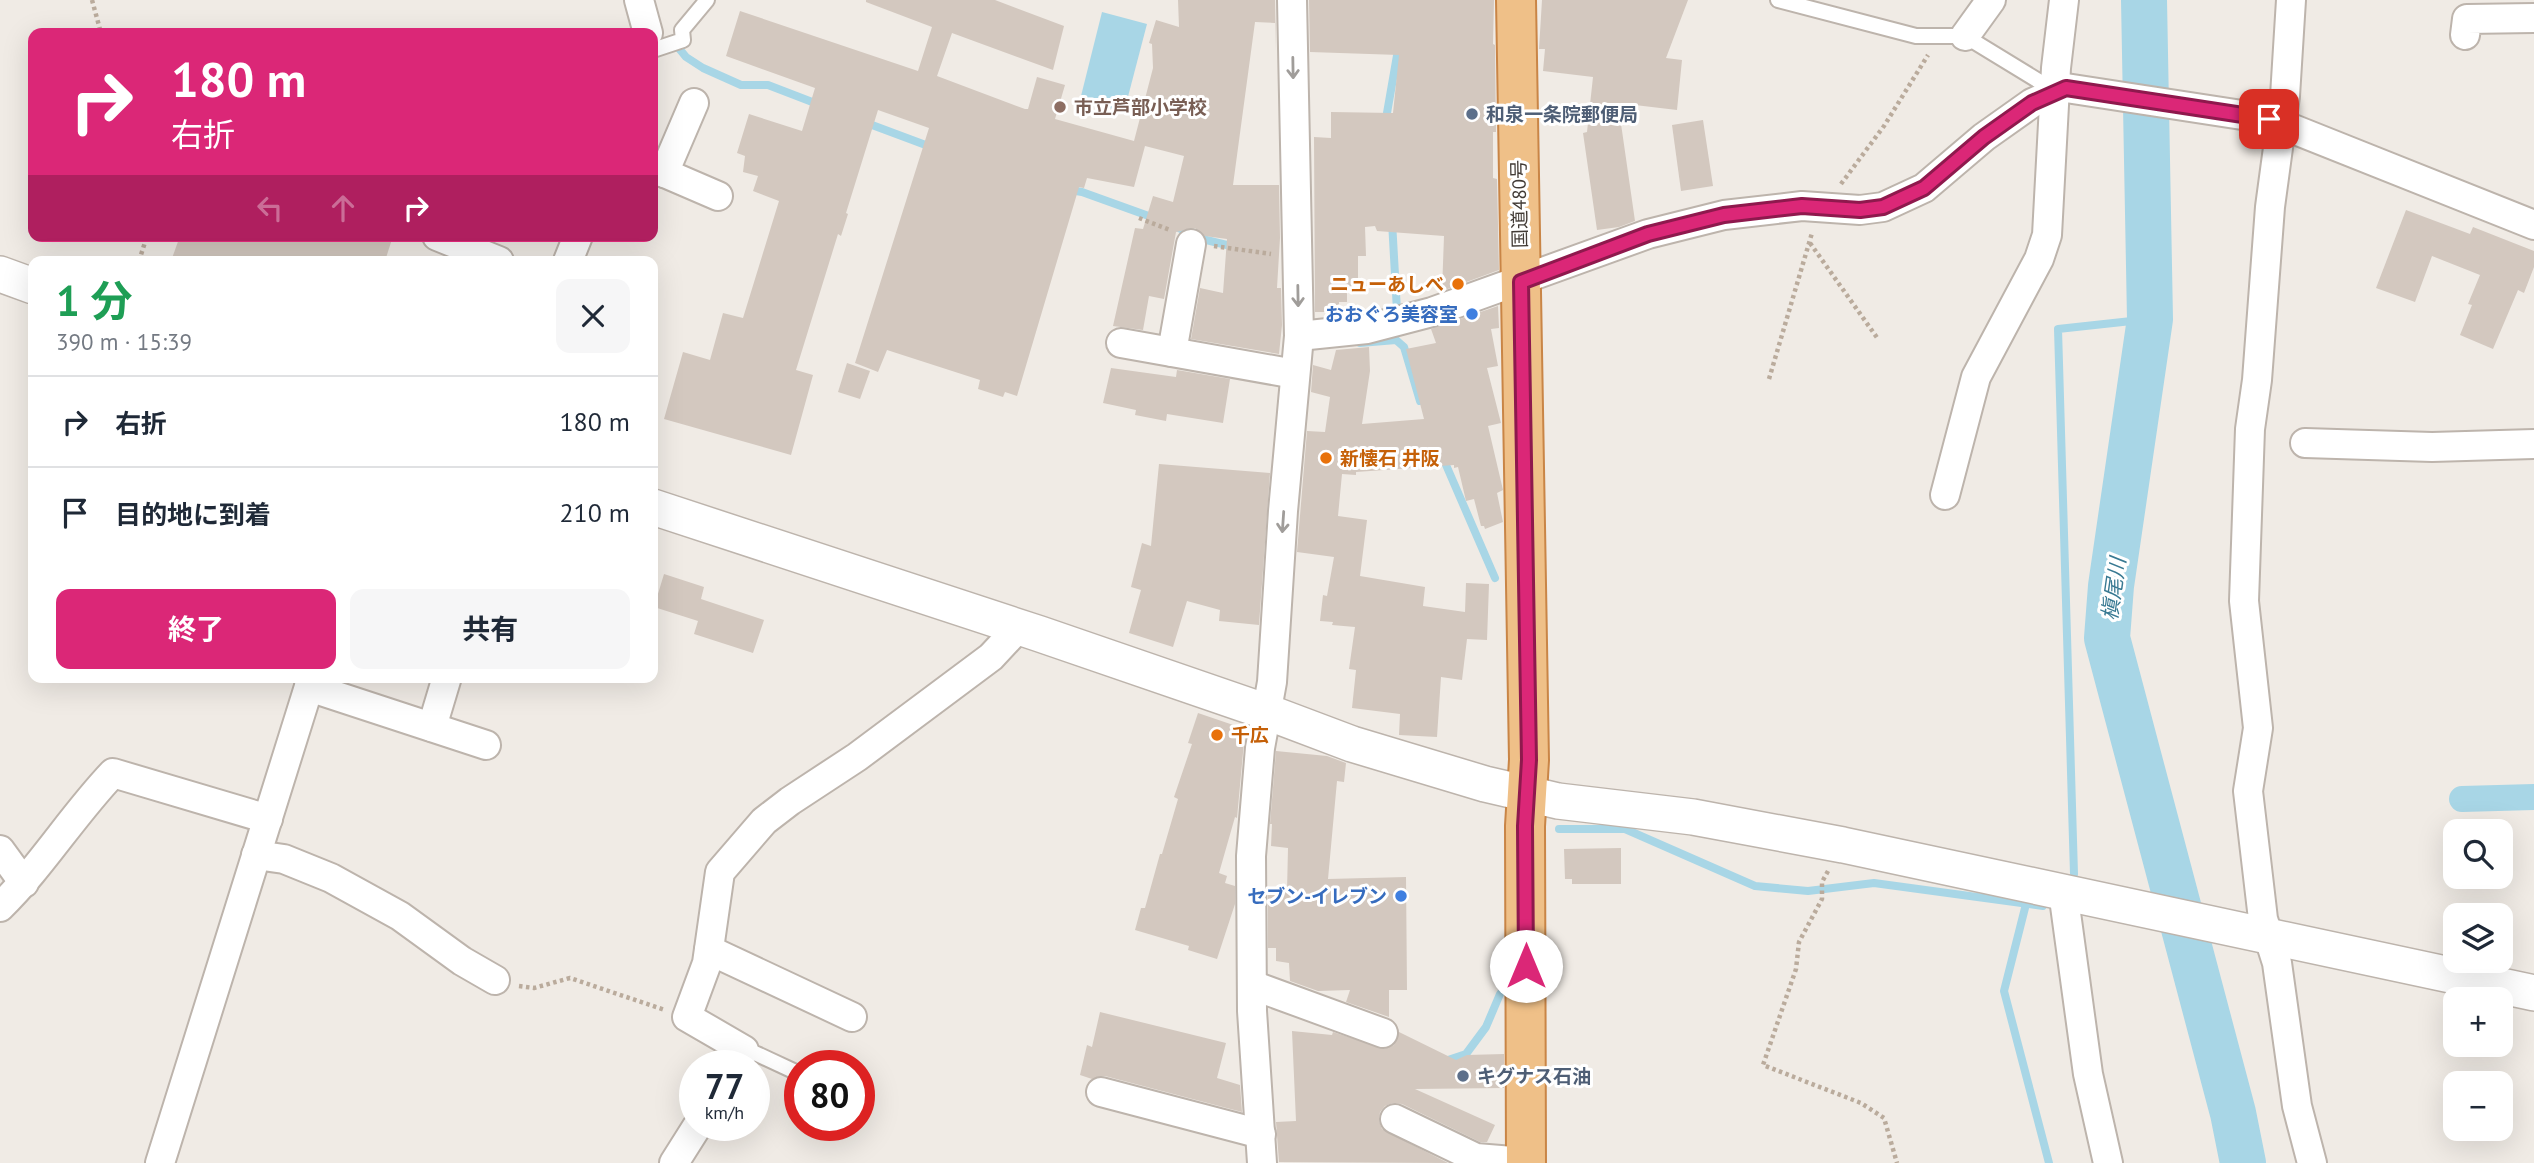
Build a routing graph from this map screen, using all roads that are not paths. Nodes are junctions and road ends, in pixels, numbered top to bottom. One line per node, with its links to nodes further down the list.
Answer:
1 (639, 0): 11 (street)
2 (707, 0): 13 (lane)
3 (1292, 0): 26 (street, one-way to 26)
4 (1516, 0): 24 (highway, 国道480号)
5 (1778, 0): 12 (lane)
6 (2064, 0): 14 (street)
7 (2291, 0): 16 (street)
8 (1981, 3): 12 (street)
9 (2467, 18): 10 (street)
10 (2534, 18)
11 (647, 28)
12 (1952, 36): 14 (lane)
13 (658, 48)
14 (2060, 89): 16 (street); 24 (street); 32 (street)
15 (694, 103): 17 (street)
16 (2275, 122): 19 (street); 48 (street)
17 (669, 182): 18 (street)
18 (718, 196)
19 (2534, 225)
20 (1191, 244): 28 (street)
21 (450, 247): 22 (street)
22 (482, 256)
23 (0, 274): 25 (street)
24 (1521, 282): 26 (street); 41 (highway, 国道480号)
25 (28, 284)
26 (1299, 336): 29 (street)
27 (1121, 343): 28 (street)
28 (1172, 352): 29 (street)
29 (1295, 374): 38 (street, one-way to 38)
30 (2305, 443): 31 (street)
31 (2534, 444)
32 (1945, 495)
33 (658, 509): 34 (street)
34 (1019, 627): 38 (street); 49 (street)
35 (311, 683): 42 (street)
36 (314, 683): 39 (street)
37 (445, 683): 39 (street)
38 (1266, 712): 41 (street); 51 (street)
39 (432, 727): 40 (street)
40 (486, 744)
41 (1527, 793): 46 (street); 63 (highway, 国道480号)
42 (268, 819): 44 (street); 45 (street)
43 (0, 850): 45 (street)
44 (256, 855): 50 (street); 61 (street)
45 (24, 883): 47 (street)
46 (2074, 893): 48 (street); 64 (street)
47 (0, 907)
48 (2264, 934): 52 (street); 65 (street)
49 (709, 950): 53 (street); 55 (street)
50 (495, 980)
51 (1252, 985): 54 (street); 58 (street)
52 (2534, 993)
53 (852, 1017)
54 (1383, 1033)
55 (729, 1050)
56 (1101, 1092): 58 (street)
57 (1395, 1119): 63 (street)
58 (1261, 1134): 62 (street)
59 (683, 1141): 60 (street)
60 (669, 1156)
61 (160, 1163)
62 (1262, 1163)
63 (1526, 1163)
64 (2108, 1163)
65 (2312, 1163)

